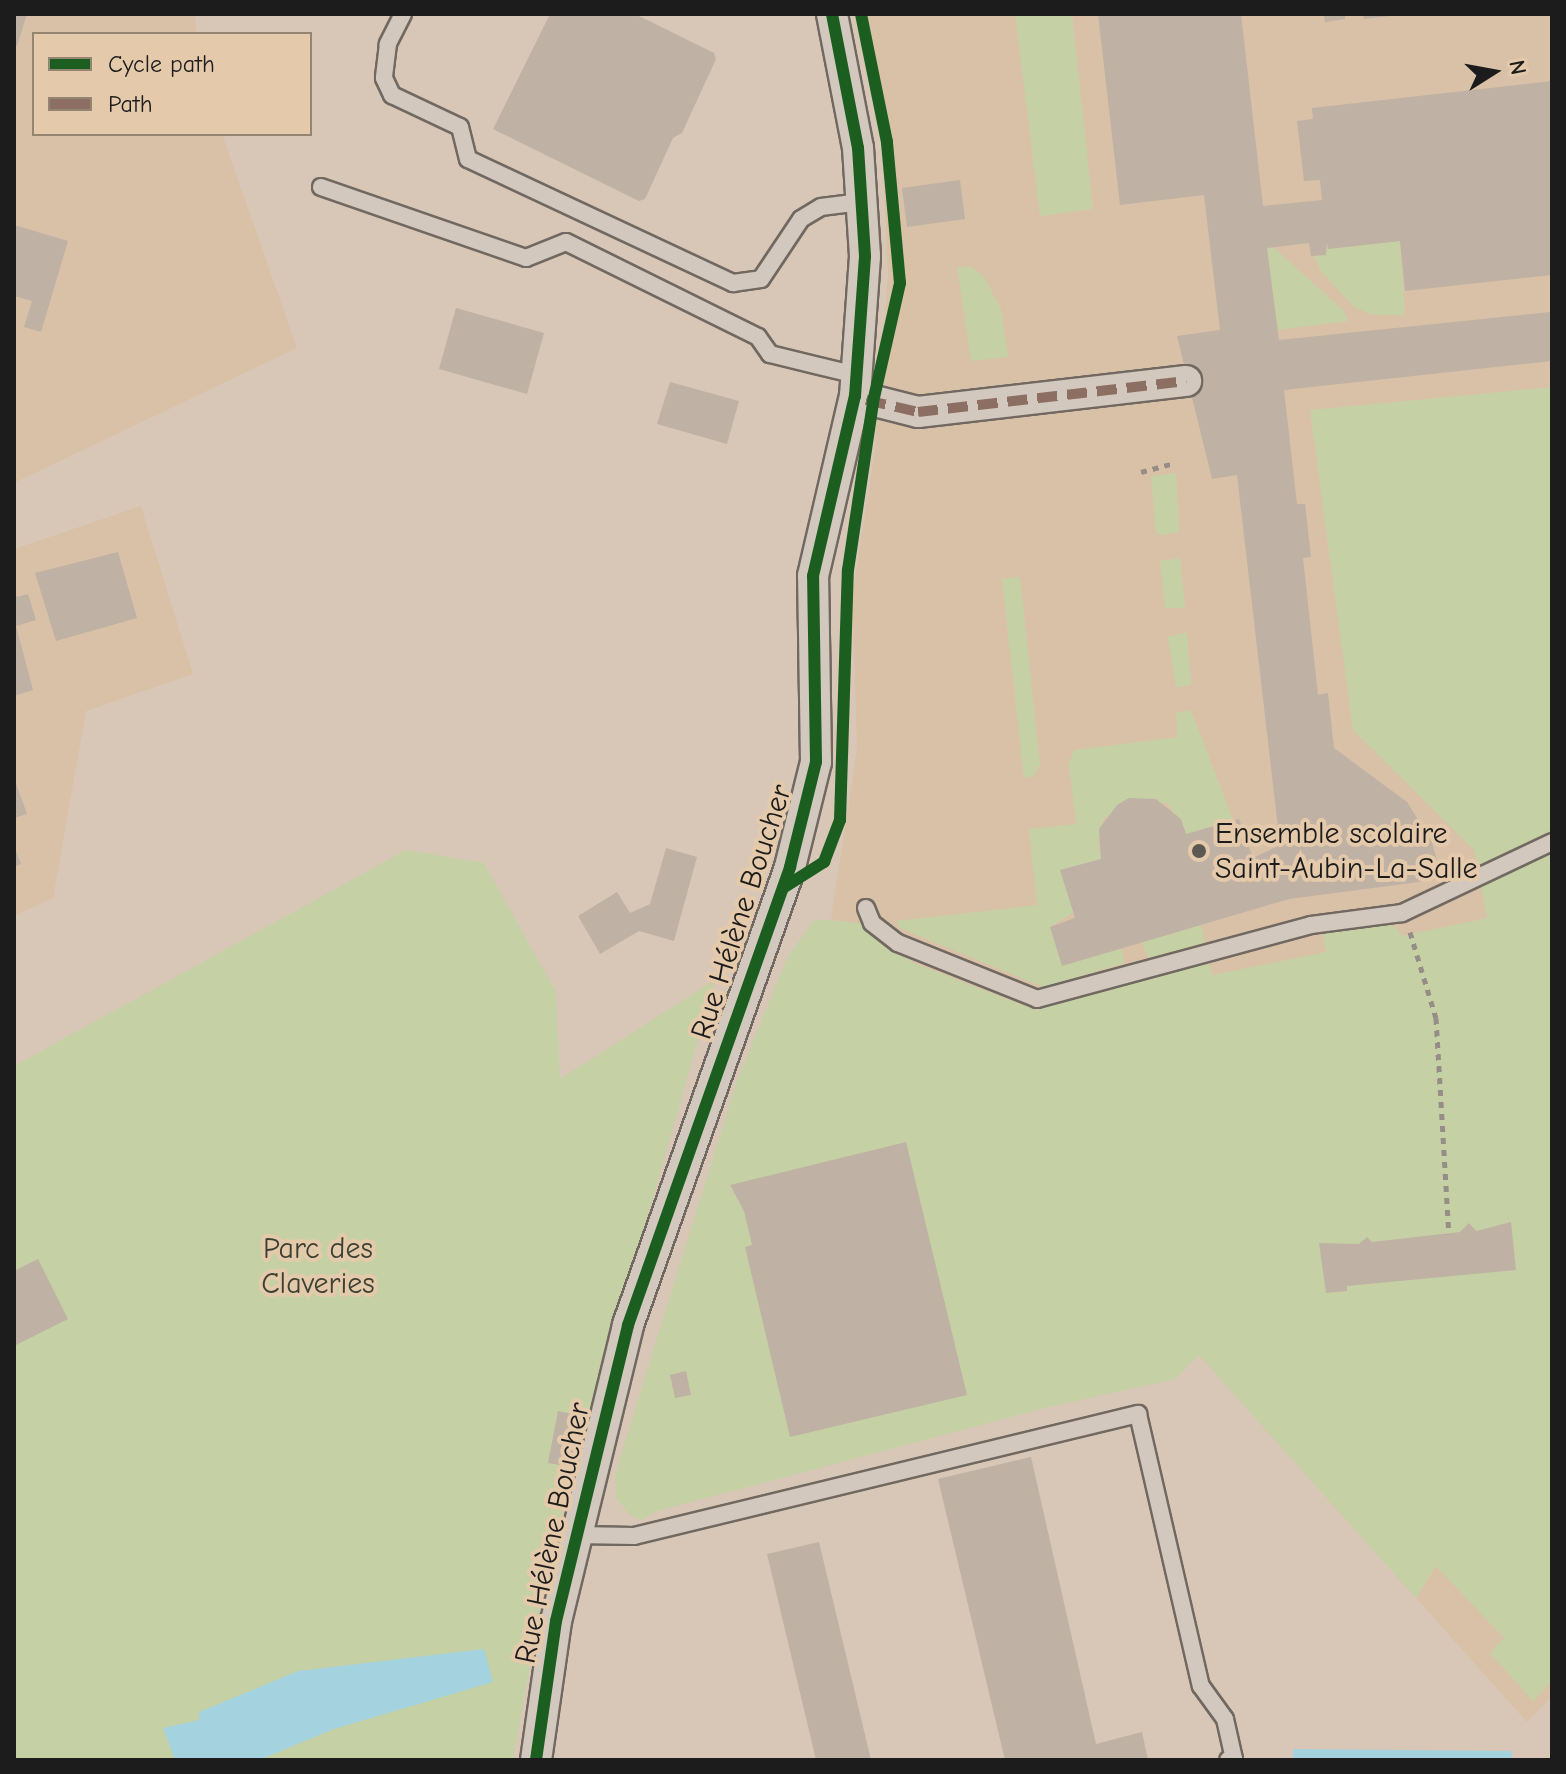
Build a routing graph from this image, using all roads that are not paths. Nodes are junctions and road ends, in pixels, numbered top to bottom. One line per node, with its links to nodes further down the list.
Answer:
1 (403, 14): 4 (lane)
2 (832, 14): 4 (street, Rue Hélène Boucher)
3 (321, 187): 6 (lane)
4 (861, 202): 6 (street, Rue Hélène Boucher)
5 (1186, 381): 6 (street)
6 (856, 386): 9 (street, Rue Hélène Boucher)
7 (1552, 842): 8 (lane)
8 (866, 908)
9 (576, 1535): 10 (street, Rue Hélène Boucher); 11 (lane)
10 (536, 1760)
11 (1228, 1760)

